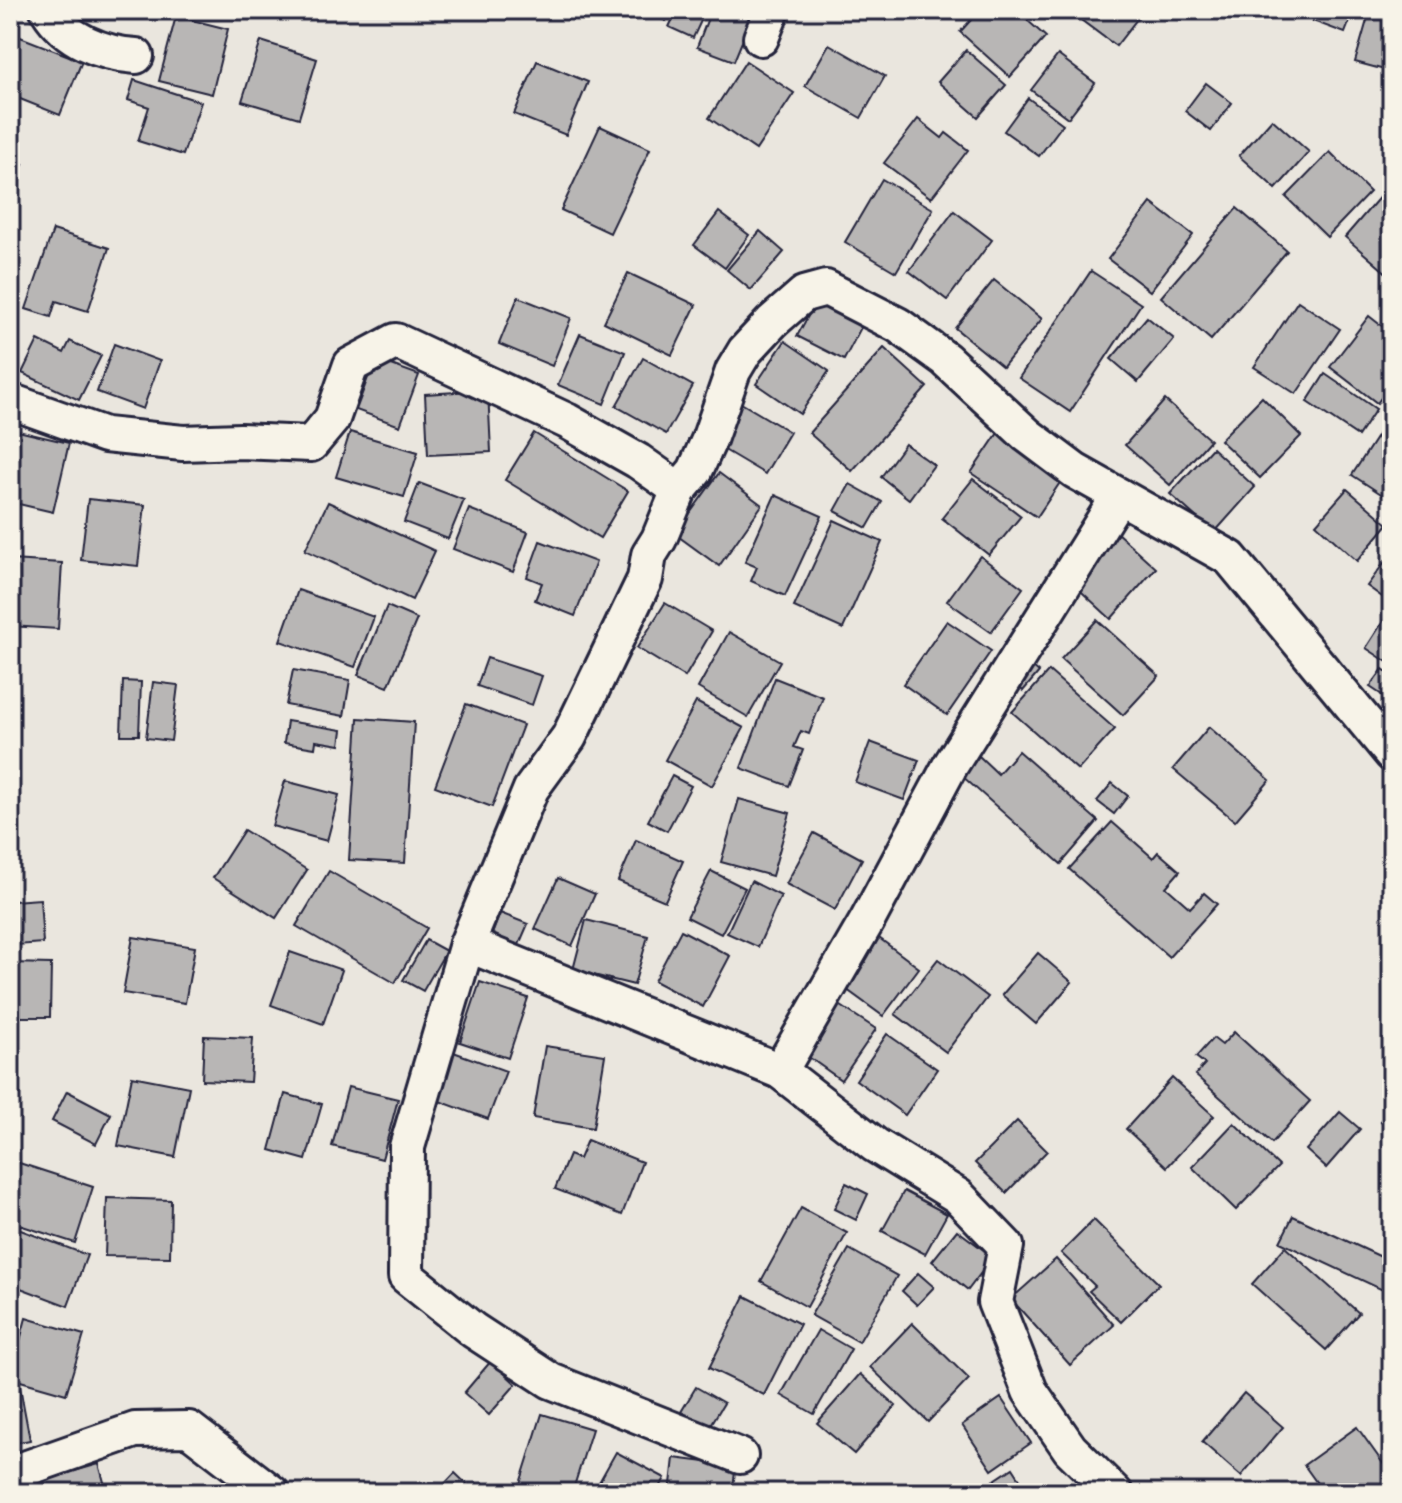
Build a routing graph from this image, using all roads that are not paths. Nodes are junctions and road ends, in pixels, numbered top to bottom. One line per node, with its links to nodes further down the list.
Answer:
1 (48, 10): 2 (street)
2 (136, 56)
3 (10, 401): 4 (street)
4 (679, 490): 5 (street); 7 (street)
5 (1119, 496): 6 (street); 8 (street)
6 (1392, 754)
7 (467, 944): 8 (street); 9 (street)
8 (780, 1071): 12 (street)
9 (740, 1456)
10 (14, 1480): 11 (street)
11 (272, 1493)
12 (1115, 1493)

